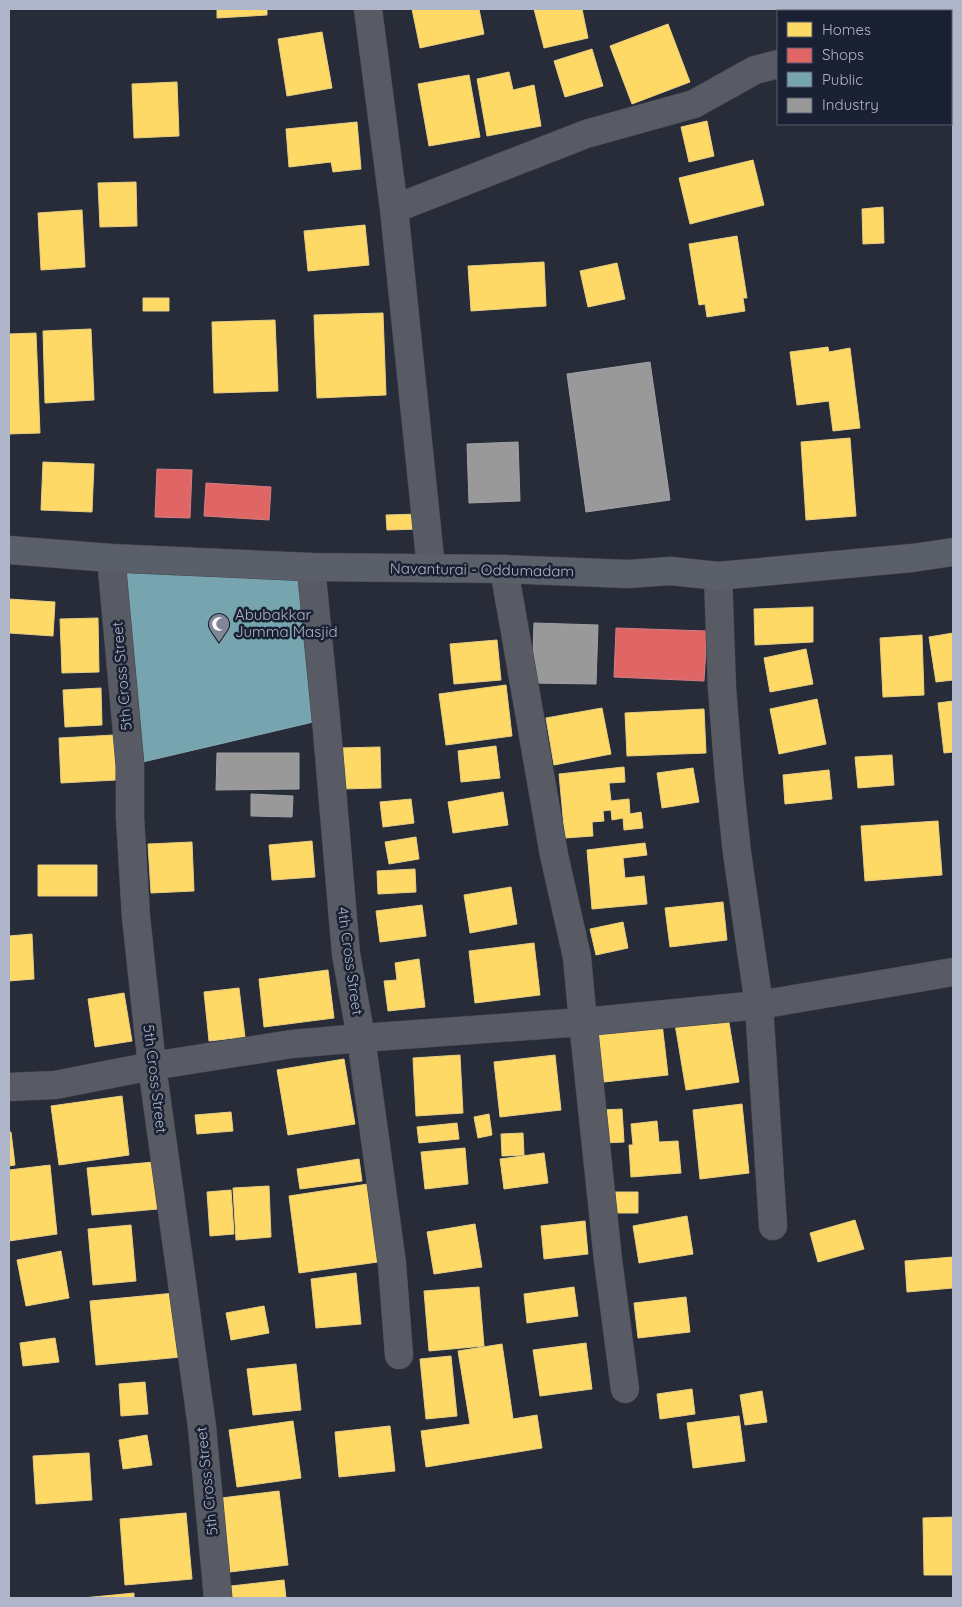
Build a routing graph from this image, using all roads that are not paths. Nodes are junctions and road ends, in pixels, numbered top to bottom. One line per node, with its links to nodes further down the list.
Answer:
1 (370, 9): 3 (street)
2 (777, 64): 3 (street)
3 (394, 209): 8 (street)
4 (9, 550): 6 (main road, Navanturai - Oddumadam)
5 (953, 552): 10 (main road, Navanturai - Oddumadam)
6 (111, 558): 7 (main road, Navanturai - Oddumadam); 15 (street, 5th Cross Street)
7 (311, 567): 8 (main road, Navanturai - Oddumadam); 14 (street, 4th Cross Street)
8 (431, 568): 9 (main road, Navanturai - Oddumadam)
9 (504, 569): 10 (main road, Navanturai - Oddumadam); 13 (street)
10 (718, 576): 12 (street)
11 (953, 972): 12 (street)
12 (759, 1005): 13 (street); 17 (street)
13 (583, 1022): 14 (street); 19 (street)
14 (361, 1038): 15 (street); 18 (street, 4th Cross Street)
15 (152, 1066): 16 (street); 20 (street, 5th Cross Street)
16 (9, 1087)
17 (773, 1226)
18 (399, 1355)
19 (625, 1389)
20 (218, 1598)

